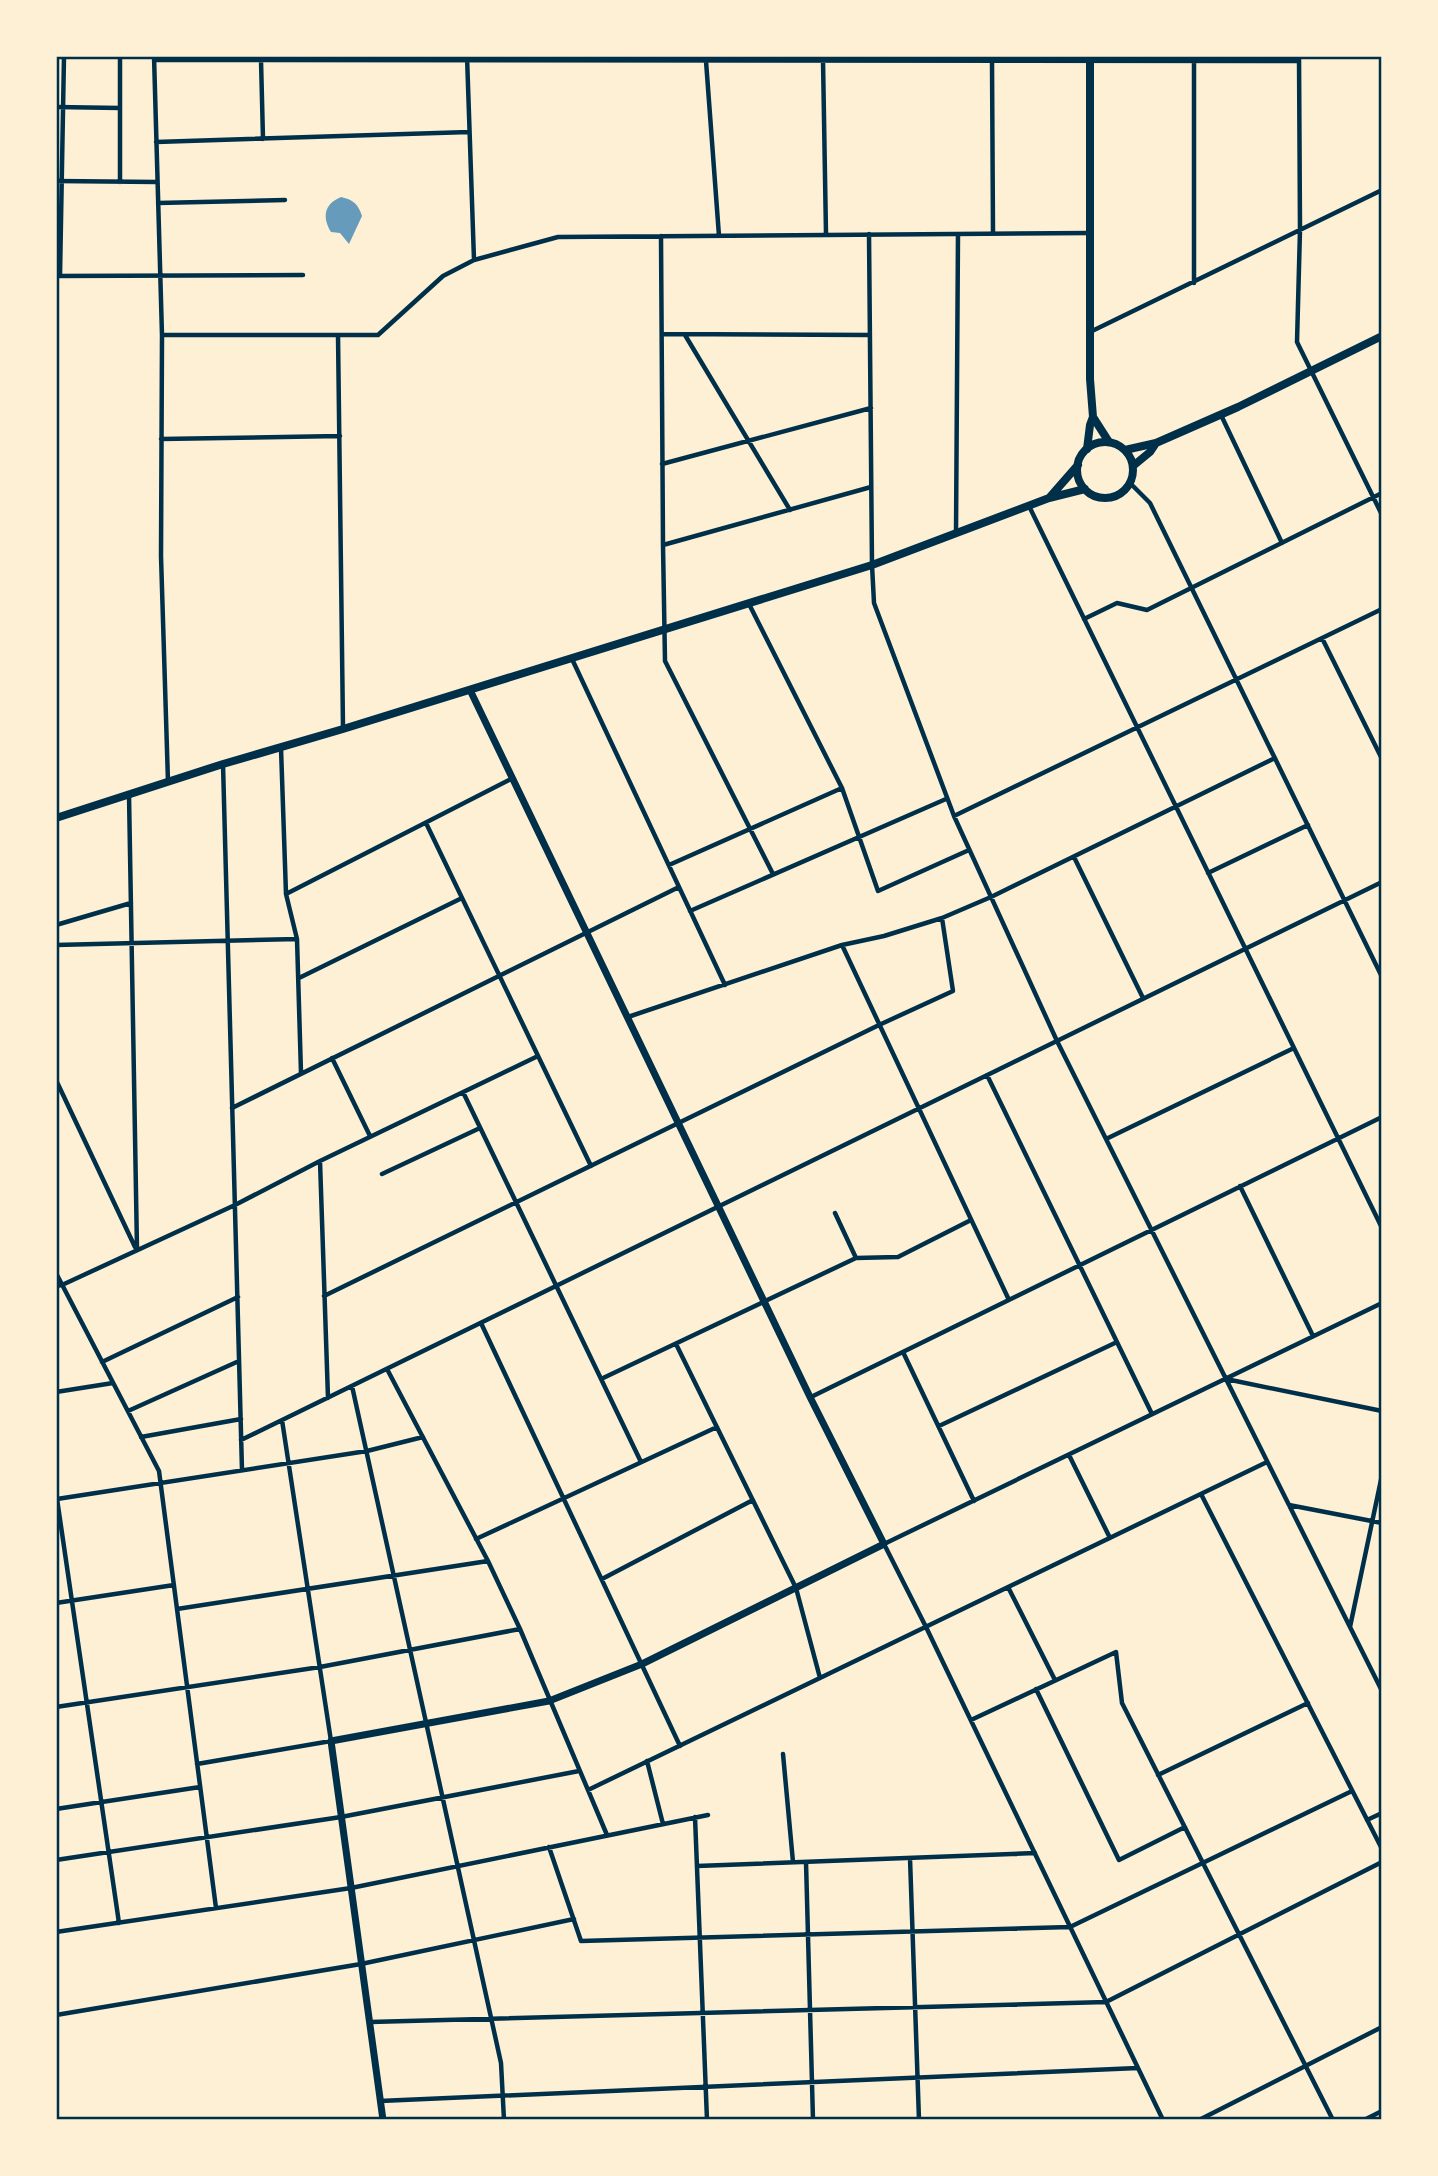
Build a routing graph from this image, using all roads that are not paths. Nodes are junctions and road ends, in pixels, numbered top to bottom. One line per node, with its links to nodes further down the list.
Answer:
1 (64, 56): 17 (street)
2 (120, 56): 18 (street)
3 (154, 58): 11 (street); 21 (street)
4 (278, 58): 5 (street); 11 (street)
5 (388, 58): 6 (street)
6 (467, 58): 7 (street); 19 (street)
7 (668, 58): 13 (street)
8 (877, 58): 12 (street); 14 (street)
9 (1090, 59): 14 (street); 15 (street); 30 (main road)
10 (1298, 59): 15 (street); 28 (street)
11 (261, 60): 20 (street)
12 (823, 60): 13 (street); 33 (street)
13 (706, 61): 35 (street)
14 (992, 61): 29 (street)
15 (1194, 61): 40 (street)
16 (56, 107): 17 (street)
17 (63, 107): 18 (street); 22 (street)
18 (120, 108): 23 (street)
19 (470, 132): 20 (street); 36 (street)
20 (263, 139): 21 (street)
21 (156, 142): 24 (street)
22 (59, 181): 23 (street); 38 (street)
23 (120, 182): 24 (street)
24 (157, 182): 27 (street)
25 (1382, 190): 28 (street)
26 (285, 200): 27 (street)
27 (158, 202): 39 (street)
28 (1300, 230): 40 (street); 48 (street)
29 (993, 233): 30 (street); 32 (street)
30 (1090, 233): 41 (main road)
31 (869, 234): 32 (street); 33 (street); 46 (street)
32 (958, 234): 71 (street)
33 (826, 235): 35 (street)
34 (661, 236): 35 (street); 36 (street); 42 (street)
35 (719, 236)
36 (474, 260): 45 (street)
37 (303, 275): 39 (street)
38 (58, 276): 39 (street)
39 (160, 276): 44 (street)
40 (1194, 282): 41 (street)
41 (1090, 332): 51 (main road)
42 (662, 334): 43 (street); 59 (street)
43 (684, 334): 46 (street); 54 (street)
44 (162, 335): 45 (street); 53 (street)
45 (338, 335): 52 (street)
46 (870, 335): 49 (street)
47 (1382, 336): 48 (main road)
48 (1312, 371): 50 (main road); 66 (street)
49 (871, 408): 54 (street); 63 (street)
50 (1221, 414): 56 (main road); 72 (street)
51 (1093, 417): 55 (main road); 57 (main road)
52 (340, 436): 53 (street); 85 (street)
53 (161, 439): 91 (street)
54 (748, 441): 59 (street); 69 (street)
55 (1109, 442): 57 (main road); 58 (main road)
56 (1156, 443): 58 (main road); 61 (main road)
57 (1087, 449): 60 (main road)
58 (1125, 450): 61 (main road)
59 (662, 464): 73 (street)
60 (1078, 465): 64 (main road); 67 (main road)
61 (1133, 466): 62 (main road)
62 (1130, 483): 64 (main road); 75 (street)
63 (871, 487): 69 (street); 74 (street)
64 (1085, 489): 67 (main road)
65 (1382, 493): 66 (street)
66 (1373, 497): 70 (street); 72 (street)
67 (1049, 498): 68 (main road)
68 (1029, 506): 71 (main road); 78 (street)
69 (790, 510): 73 (street)
70 (1382, 515)
71 (956, 534): 74 (main road)
72 (1282, 543): 75 (street)
73 (663, 545): 79 (street)
74 (872, 565): 76 (main road); 94 (street)
75 (1192, 588): 78 (street); 82 (street)
76 (750, 604): 79 (main road); 92 (street)
77 (1382, 609): 80 (street)
78 (1084, 619): 84 (street)
79 (665, 630): 81 (main road); 100 (street)
80 (1322, 638): 82 (street); 88 (street)
81 (572, 659): 83 (main road); 104 (street)
82 (1237, 680): 84 (street); 87 (street)
83 (470, 690): 85 (main road); 90 (main road)
84 (1137, 727): 95 (street); 96 (street)
85 (343, 729): 86 (main road)
86 (281, 748): 89 (main road); 109 (street)
87 (1275, 758): 95 (street); 99 (street)
88 (1382, 759)
89 (223, 764): 91 (main road); 119 (street)
90 (513, 778): 98 (street); 117 (main road)
91 (168, 782): 93 (main road)
92 (842, 788): 100 (street); 101 (street)
93 (129, 795): 97 (main road); 113 (street)
94 (946, 799): 96 (street); 101 (street)
95 (1176, 807): 103 (street); 105 (street)
96 (954, 816): 102 (street)
97 (56, 818)
98 (426, 823): 109 (street); 111 (street)
99 (1308, 825): 105 (street); 112 (street)
100 (750, 828): 104 (street); 106 (street)
101 (859, 837): 102 (street); 106 (street)
102 (969, 850): 110 (street)
103 (1074, 857): 110 (street); 128 (street)
104 (668, 865): 108 (street)
105 (1208, 873): 123 (street)
106 (774, 874): 114 (street)
107 (1382, 882): 112 (street)
108 (679, 887): 114 (street); 117 (street)
109 (286, 894): 118 (street)
110 (991, 897): 115 (street); 131 (street)
111 (462, 898): 124 (street); 126 (street)
112 (1345, 900): 123 (street); 125 (street)
113 (131, 903): 116 (street); 120 (street)
114 (690, 911): 127 (street)
115 (942, 918): 122 (street); 130 (street)
116 (56, 925)
117 (587, 932): 124 (street); 129 (main road)
118 (298, 939): 119 (street); 126 (street)
119 (228, 941): 120 (street); 139 (street)
120 (132, 943): 121 (street); 158 (street)
121 (56, 945)
122 (842, 945): 127 (street); 130 (street)
123 (1245, 949): 128 (street); 132 (street)
124 (499, 976): 133 (street); 134 (street)
125 (1382, 976)
126 (299, 978): 135 (street)
127 (725, 985): 129 (street)
128 (1143, 998): 131 (street)
129 (628, 1018): 142 (main road)
130 (879, 1025): 140 (street); 142 (street)
131 (1057, 1041): 136 (street); 146 (street)
132 (1294, 1048): 145 (street); 146 (street)
133 (538, 1056): 138 (street); 148 (street)
134 (332, 1058): 135 (street); 144 (street)
135 (301, 1073): 139 (street)
136 (987, 1075): 140 (street); 160 (street)
137 (56, 1080): 158 (street)
138 (463, 1092): 143 (street); 144 (street)
139 (232, 1108): 152 (street)
140 (919, 1108): 153 (street); 155 (street)
141 (1382, 1117): 145 (street)
142 (678, 1123): 148 (street); 153 (main road)
143 (480, 1128): 149 (street); 151 (street)
144 (370, 1136): 147 (street)
145 (1338, 1138): 150 (street); 156 (street)
146 (1106, 1139): 157 (street)
147 (320, 1161): 152 (street); 164 (street)
148 (590, 1166): 151 (street)
149 (382, 1174)
150 (1240, 1186): 157 (street); 170 (street)
151 (516, 1202): 163 (street); 164 (street)
152 (235, 1205): 158 (street); 165 (street)
153 (718, 1206): 163 (street); 167 (main road)
154 (835, 1213): 159 (street)
155 (971, 1220): 159 (street); 166 (street)
156 (1382, 1228)
157 (1151, 1230): 160 (street); 178 (street)
158 (136, 1249): 162 (street)
159 (856, 1258): 167 (street)
160 (1079, 1265): 166 (street); 171 (street)
161 (56, 1273): 162 (street)
162 (59, 1285): 175 (street)
163 (556, 1286): 169 (street); 177 (street)
164 (324, 1296): 183 (street)
165 (238, 1297): 174 (street); 175 (street)
166 (1009, 1300): 173 (street)
167 (764, 1302): 172 (street); 182 (main road)
168 (1382, 1303): 170 (street)
169 (481, 1323): 176 (street); 204 (street)
170 (1313, 1336): 178 (street)
171 (1116, 1342): 186 (street); 189 (street)
172 (676, 1344): 177 (street); 190 (street)
173 (903, 1352): 182 (street); 189 (street)
174 (239, 1361): 184 (street); 187 (street)
175 (102, 1362): 179 (street)
176 (387, 1369): 180 (street); 192 (street)
177 (601, 1379): 196 (street)
178 (1226, 1379): 185 (street); 186 (street); 197 (street)
179 (113, 1383): 181 (street); 184 (street)
180 (352, 1386): 183 (street); 194 (street)
181 (56, 1392)
182 (810, 1397): 213 (main road)
183 (328, 1398): 188 (street)
184 (128, 1411): 191 (street)
185 (1382, 1411)
186 (1152, 1414): 195 (street)
187 (241, 1419): 191 (street); 193 (street)
188 (282, 1420): 193 (street); 198 (street)
189 (939, 1426): 207 (street)
190 (717, 1427): 196 (street); 206 (street)
191 (141, 1437): 201 (street)
192 (423, 1437): 194 (street); 212 (street)
193 (241, 1440): 199 (street)
194 (367, 1451): 198 (street); 215 (street)
195 (1069, 1455): 207 (street); 211 (street)
196 (641, 1462): 204 (street)
197 (1267, 1462): 203 (street); 208 (street)
198 (288, 1463): 199 (street); 220 (street)
199 (242, 1470): 201 (street)
200 (1382, 1475): 209 (street)
201 (160, 1483): 205 (street); 217 (street)
202 (56, 1492): 205 (street)
203 (1201, 1494): 211 (street); 237 (street)
204 (564, 1498): 212 (street); 216 (street)
205 (57, 1499): 221 (street)
206 (753, 1500): 216 (street); 219 (street)
207 (974, 1501): 213 (street)
208 (1289, 1504): 209 (street); 225 (street)
209 (1372, 1521): 210 (street); 225 (street)
210 (1382, 1523)
211 (1110, 1538): 218 (street)
212 (476, 1539): 214 (street)
213 (884, 1544): 219 (main road); 224 (street)
214 (488, 1561): 215 (street); 226 (street)
215 (394, 1576): 220 (street); 227 (street)
216 (602, 1579): 228 (street)
217 (174, 1585): 221 (street); 223 (street)
218 (1008, 1587): 224 (street); 231 (street)
219 (796, 1588): 228 (main road); 230 (street)
220 (307, 1589): 223 (street); 229 (street)
221 (72, 1601): 222 (street); 236 (street)
222 (56, 1603)
223 (177, 1609): 232 (street)
224 (926, 1627): 230 (street); 239 (street)
225 (1350, 1628): 234 (street)
226 (520, 1629): 227 (street); 235 (street)
227 (411, 1650): 229 (street); 240 (street)
228 (642, 1664): 235 (main road); 242 (street)
229 (320, 1667): 232 (street); 241 (street)
230 (820, 1678): 242 (street)
231 (1055, 1680): 233 (street); 247 (street)
232 (187, 1687): 236 (street); 245 (street)
233 (1036, 1689): 239 (street); 260 (street)
234 (1382, 1691)
235 (549, 1701): 240 (main road); 246 (street)
236 (87, 1702): 238 (street); 252 (street)
237 (1308, 1703): 247 (street); 250 (street)
238 (56, 1707)
239 (971, 1720): 266 (street)
240 (427, 1723): 241 (main road); 251 (street)
241 (331, 1741): 245 (street); 256 (main road)
242 (680, 1745): 244 (street)
243 (783, 1754): 269 (street)
244 (648, 1761): 249 (street); 259 (street)
245 (197, 1764): 248 (street)
246 (579, 1771): 249 (street); 251 (street)
247 (1158, 1775): 260 (street)
248 (200, 1787): 252 (street); 262 (street)
249 (588, 1790): 261 (street)
250 (1352, 1791): 258 (street); 272 (street)
251 (443, 1797): 256 (street); 273 (street)
252 (101, 1802): 253 (street); 265 (street)
253 (56, 1810)
254 (1382, 1813): 258 (street)
255 (708, 1815): 257 (street)
256 (341, 1817): 262 (street); 275 (main road)
257 (695, 1817): 259 (street); 274 (street)
258 (1367, 1820): 264 (street)
259 (663, 1824): 261 (street)
260 (1185, 1827): 272 (street)
261 (607, 1835): 263 (street)
262 (206, 1838): 265 (street); 276 (street)
263 (549, 1847): 273 (street); 277 (street)
264 (1382, 1849)
265 (109, 1852): 268 (street); 278 (street)
266 (1035, 1853): 267 (street); 279 (street)
267 (910, 1858): 270 (street); 280 (street)
268 (56, 1860)
269 (793, 1862): 270 (street); 274 (street)
270 (806, 1862): 282 (street)
271 (1382, 1862): 283 (street)
272 (1203, 1863): 279 (street); 283 (street)
273 (458, 1866): 275 (street); 285 (street)
274 (697, 1866): 284 (street)
275 (351, 1888): 276 (street); 286 (main road)
276 (216, 1908): 278 (street)
277 (573, 1919): 284 (street); 285 (street)
278 (119, 1923): 281 (street)
279 (1070, 1927): 280 (street); 287 (street)
280 (913, 1931): 282 (street); 288 (street)
281 (56, 1933)
282 (808, 1934): 284 (street); 289 (street)
283 (1239, 1934): 287 (street); 295 (street)
284 (700, 1937): 290 (street)
285 (474, 1940): 286 (street); 292 (street)
286 (361, 1964): 291 (street); 293 (main road)
287 (1106, 2002): 288 (street); 296 (street)
288 (915, 2007): 289 (street); 297 (street)
289 (810, 2010): 290 (street); 298 (street)
290 (703, 2012): 292 (street); 299 (street)
291 (56, 2015)
292 (492, 2018): 293 (street); 300 (street)
293 (369, 2022): 301 (main road)
294 (1382, 2027): 295 (street)
295 (1306, 2066): 309 (street); 310 (street)
296 (1138, 2068): 297 (street); 308 (street)
297 (918, 2078): 298 (street); 307 (street)
298 (812, 2082): 299 (street); 306 (street)
299 (706, 2087): 300 (street); 305 (street)
300 (503, 2096): 301 (street); 304 (street)
301 (380, 2101): 303 (main road)
302 (1382, 2111): 311 (street)
303 (383, 2120)
304 (504, 2120)
305 (707, 2120)
306 (813, 2120)
307 (919, 2120)
308 (1163, 2120)
309 (1199, 2120)
310 (1333, 2120)
311 (1364, 2120)

